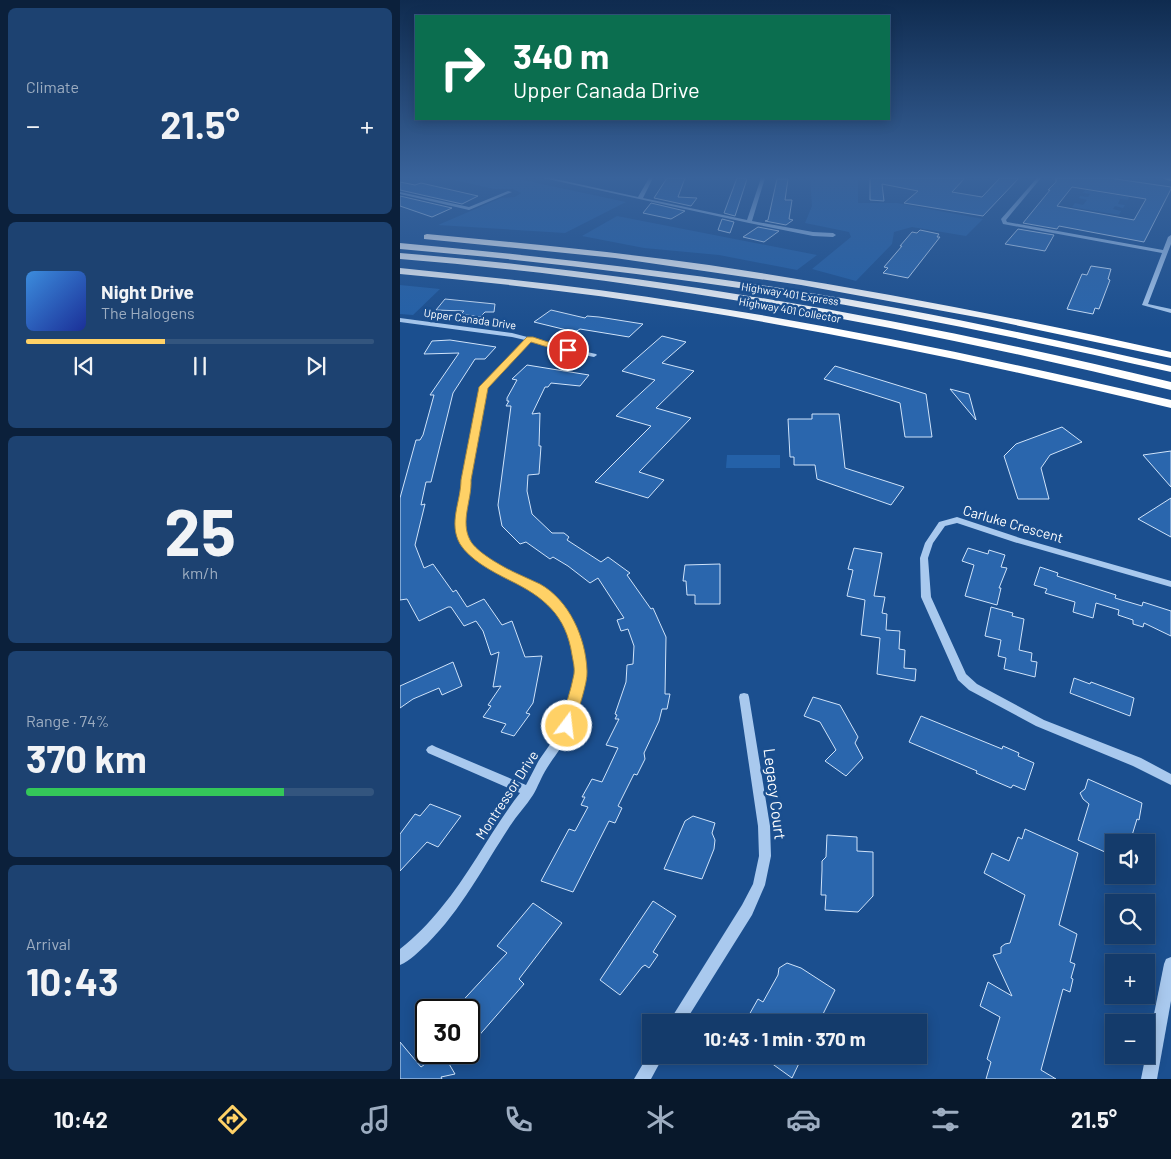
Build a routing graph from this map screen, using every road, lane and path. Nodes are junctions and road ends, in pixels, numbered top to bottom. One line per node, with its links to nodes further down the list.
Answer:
1 (783, 228): 3 (street)
2 (1034, 228): 7 (street)
3 (832, 235)
4 (419, 237): 10 (highway)
5 (1171, 237): 7 (street)
6 (400, 246): 18 (highway, Highway 401 Express)
7 (1164, 252): 11 (street)
8 (400, 256): 19 (highway, Highway 401 Express)
9 (400, 271): 15 (highway, Highway 401 Collector)
10 (793, 280): 14 (highway); 17 (highway)
11 (1171, 311)
12 (400, 320): 13 (street, Upper Canada Drive)
13 (530, 339): 16 (street, Upper Canada Drive); 26 (street, Montressor Drive)
14 (1171, 349)
15 (952, 354): 20 (highway, Highway 401 Collector); 21 (highway)
16 (594, 355)
17 (1171, 355)
18 (1171, 369)
19 (1171, 386)
20 (1171, 404)
21 (1171, 415)
22 (1171, 584): 25 (street, Carluke Crescent)
23 (744, 697): 29 (street, Legacy Court)
24 (432, 750): 26 (street)
25 (1171, 780)
26 (528, 792): 27 (street, Montressor Drive)
27 (400, 958)
28 (1171, 964): 32 (street)
29 (682, 1014)
30 (651, 1064): 31 (street)
31 (642, 1079)
32 (1150, 1079)

